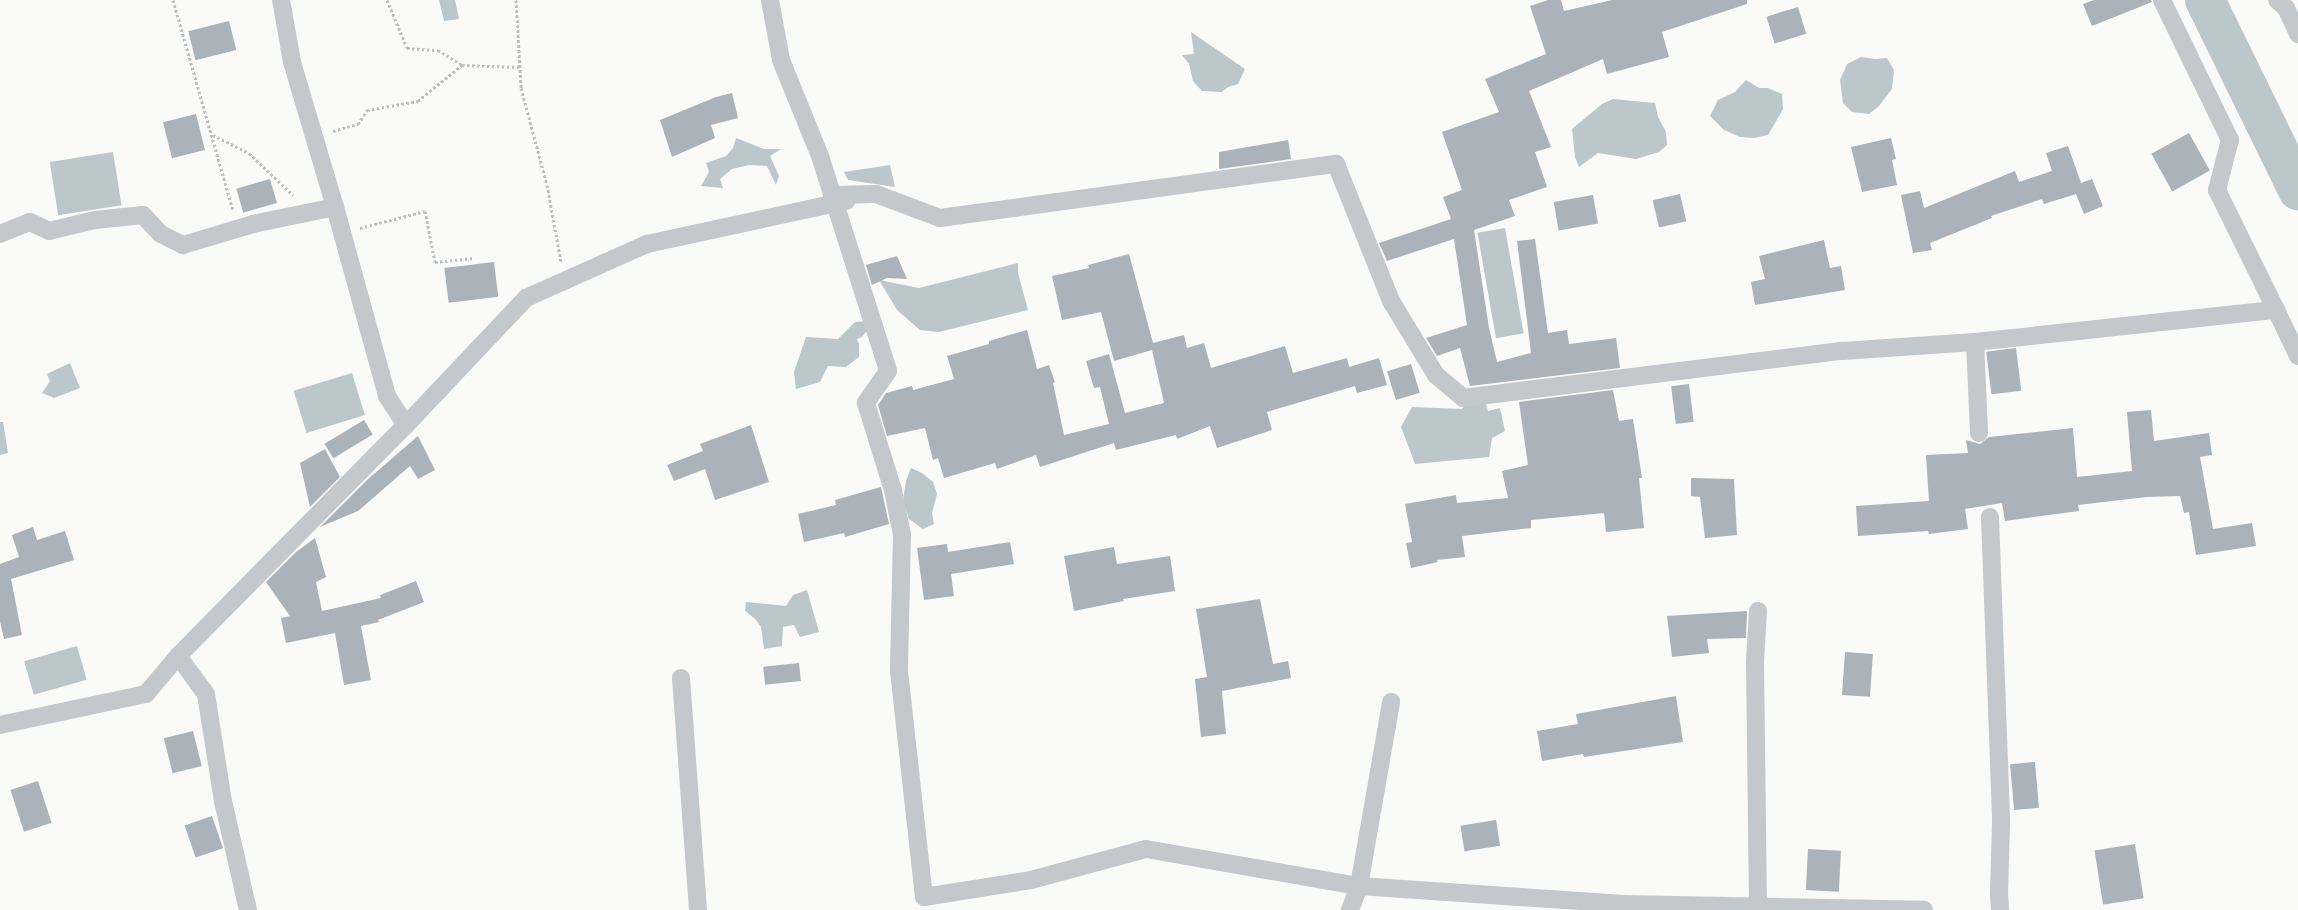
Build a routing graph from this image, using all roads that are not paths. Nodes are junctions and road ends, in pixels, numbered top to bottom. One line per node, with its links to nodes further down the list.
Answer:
1 (281, 0): 7 (street)
2 (770, 0): 6 (street)
3 (2162, 0): 9 (street)
4 (2277, 0): 5 (street)
5 (2298, 34)
6 (833, 199): 10 (street); 12 (street); 21 (street)
7 (335, 207): 8 (street); 12 (street)
8 (0, 234)
9 (2276, 310): 10 (street); 11 (street)
10 (1975, 342): 13 (street)
11 (2298, 356)
12 (406, 425): 16 (street)
13 (1979, 433)
14 (1990, 517): 27 (street)
15 (1758, 611): 22 (street)
16 (178, 656): 19 (street); 23 (street)
17 (681, 678): 24 (street)
18 (1392, 702): 20 (street)
19 (0, 725)
20 (1359, 886): 21 (street); 22 (street); 25 (street)
21 (925, 903)
22 (1758, 906): 26 (street)
23 (248, 910)
24 (698, 910)
25 (1350, 910)
26 (1924, 910)
27 (2000, 910)

